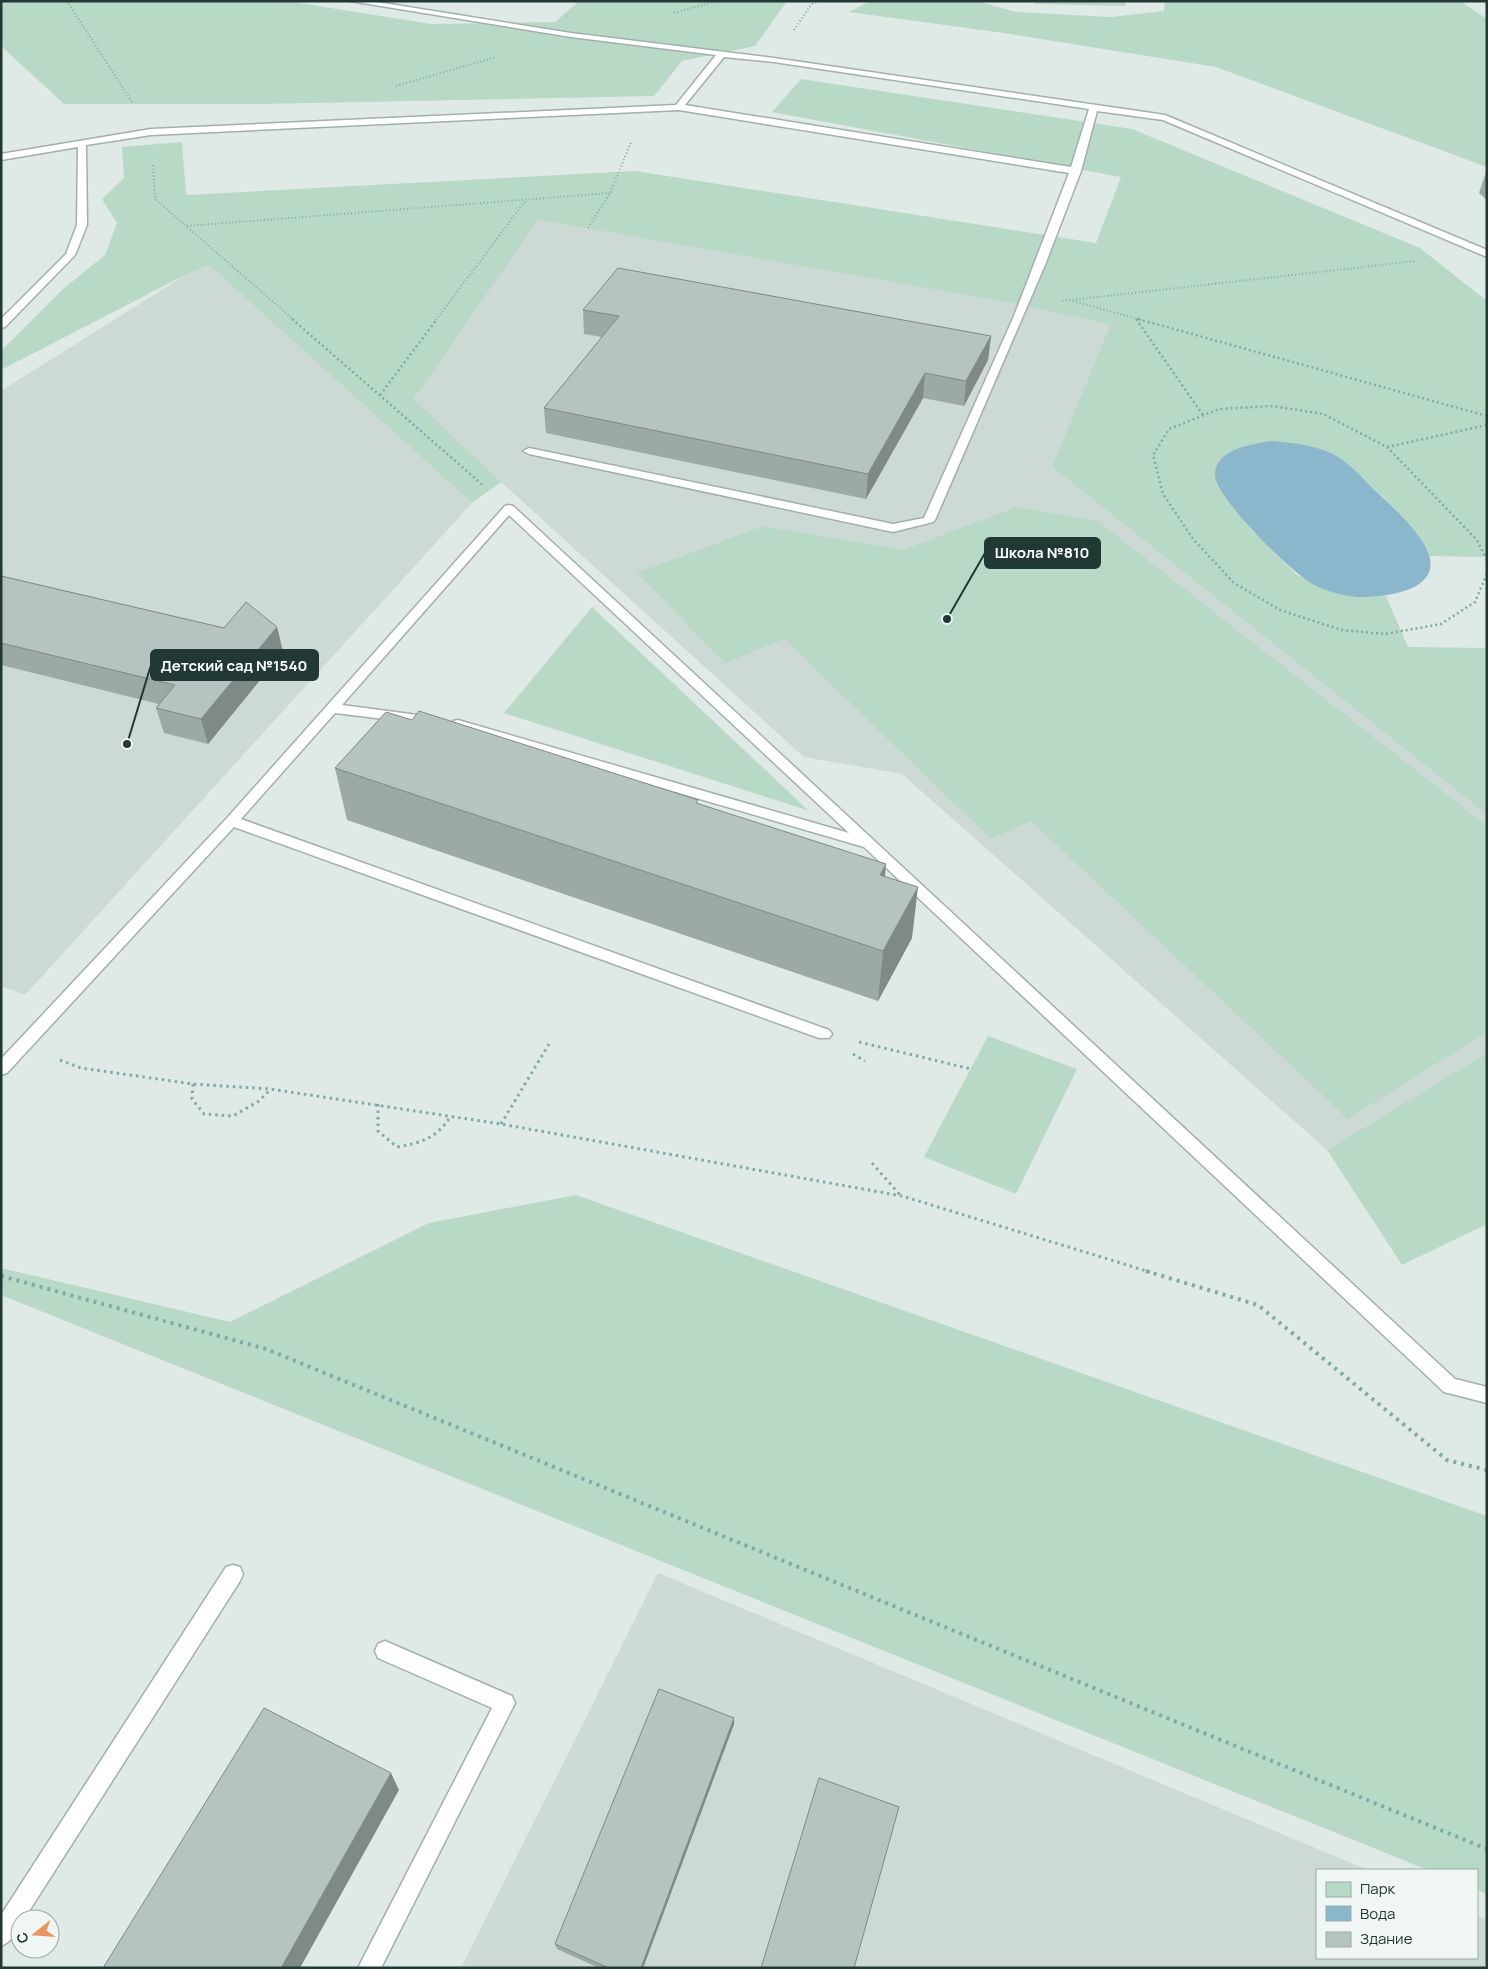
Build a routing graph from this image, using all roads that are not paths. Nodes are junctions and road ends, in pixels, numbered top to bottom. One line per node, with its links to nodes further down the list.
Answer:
1 (354, 1): 2 (lane)
2 (721, 55): 3 (lane); 4 (lane)
3 (679, 107): 5 (lane); 7 (lane)
4 (1094, 107): 7 (lane); 8 (lane)
5 (82, 144): 6 (lane); 9 (lane)
6 (1, 157)
7 (1076, 171): 10 (lane)
8 (1487, 254)
9 (1, 325)
10 (529, 452)
11 (332, 708): 12 (lane); 13 (lane); 13 (lane)
12 (232, 821): 14 (lane); 15 (lane)
13 (869, 844): 16 (lane)
14 (824, 1034)
15 (1, 1069)
16 (1487, 1395)
17 (234, 1574): 19 (lane)
18 (385, 1651): 20 (lane)
19 (1, 1935)
20 (369, 1968)

